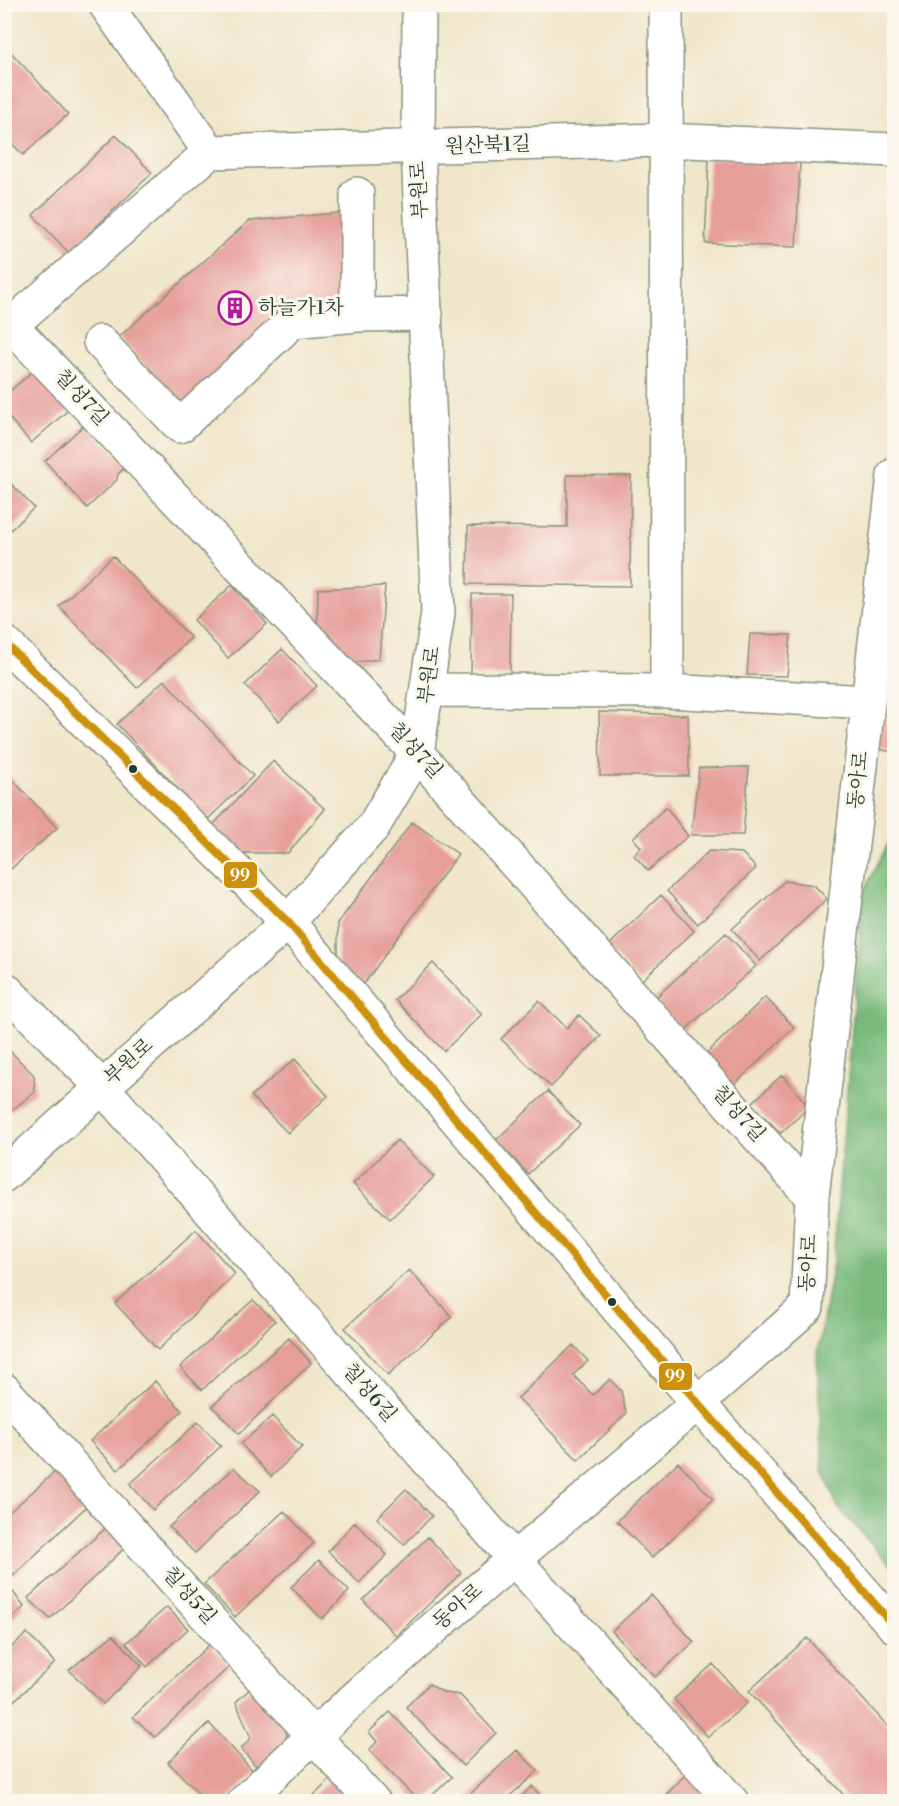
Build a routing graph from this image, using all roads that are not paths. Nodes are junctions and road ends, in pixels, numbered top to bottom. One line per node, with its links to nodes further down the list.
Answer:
1 (105, 4): 7 (street)
2 (419, 4): 5 (street, 부원로)
3 (666, 4): 4 (street)
4 (664, 140): 5 (street, 원산북1길); 6 (street, 원산북1길); 17 (street)
5 (418, 149): 7 (street, 원산북1길); 9 (street, 부원로)
6 (894, 150)
7 (210, 152): 11 (street)
8 (357, 194): 10 (street)
9 (426, 314): 10 (street); 16 (street, 부원로)
10 (357, 315): 12 (street)
11 (7, 324): 18 (street, 칠성7길)
12 (100, 342)
13 (894, 475): 15 (street, 동아로)
14 (4, 642): 19 (street)
15 (878, 685): 17 (street); 23 (street, 동아로)
16 (429, 690): 17 (street); 18 (street, 부원로)
17 (667, 691)
18 (417, 753): 19 (street, 부원로); 23 (street, 칠성7길)
19 (288, 922): 21 (street, 부원로); 25 (street)
20 (4, 987): 21 (street, 칠성6길)
21 (102, 1086): 22 (street, 부원로); 26 (street, 칠성6길)
22 (4, 1175)
23 (812, 1197): 25 (street, 동아로)
24 (4, 1390): 28 (street, 칠성5길)
25 (699, 1404): 26 (street, 동아로); 27 (street)
26 (513, 1558): 28 (street, 동아로); 31 (street, 칠성6길)
27 (894, 1626)
28 (313, 1734): 29 (street, 동아로); 30 (street, 칠성5길)
29 (244, 1802)
30 (373, 1802)
31 (732, 1802)

